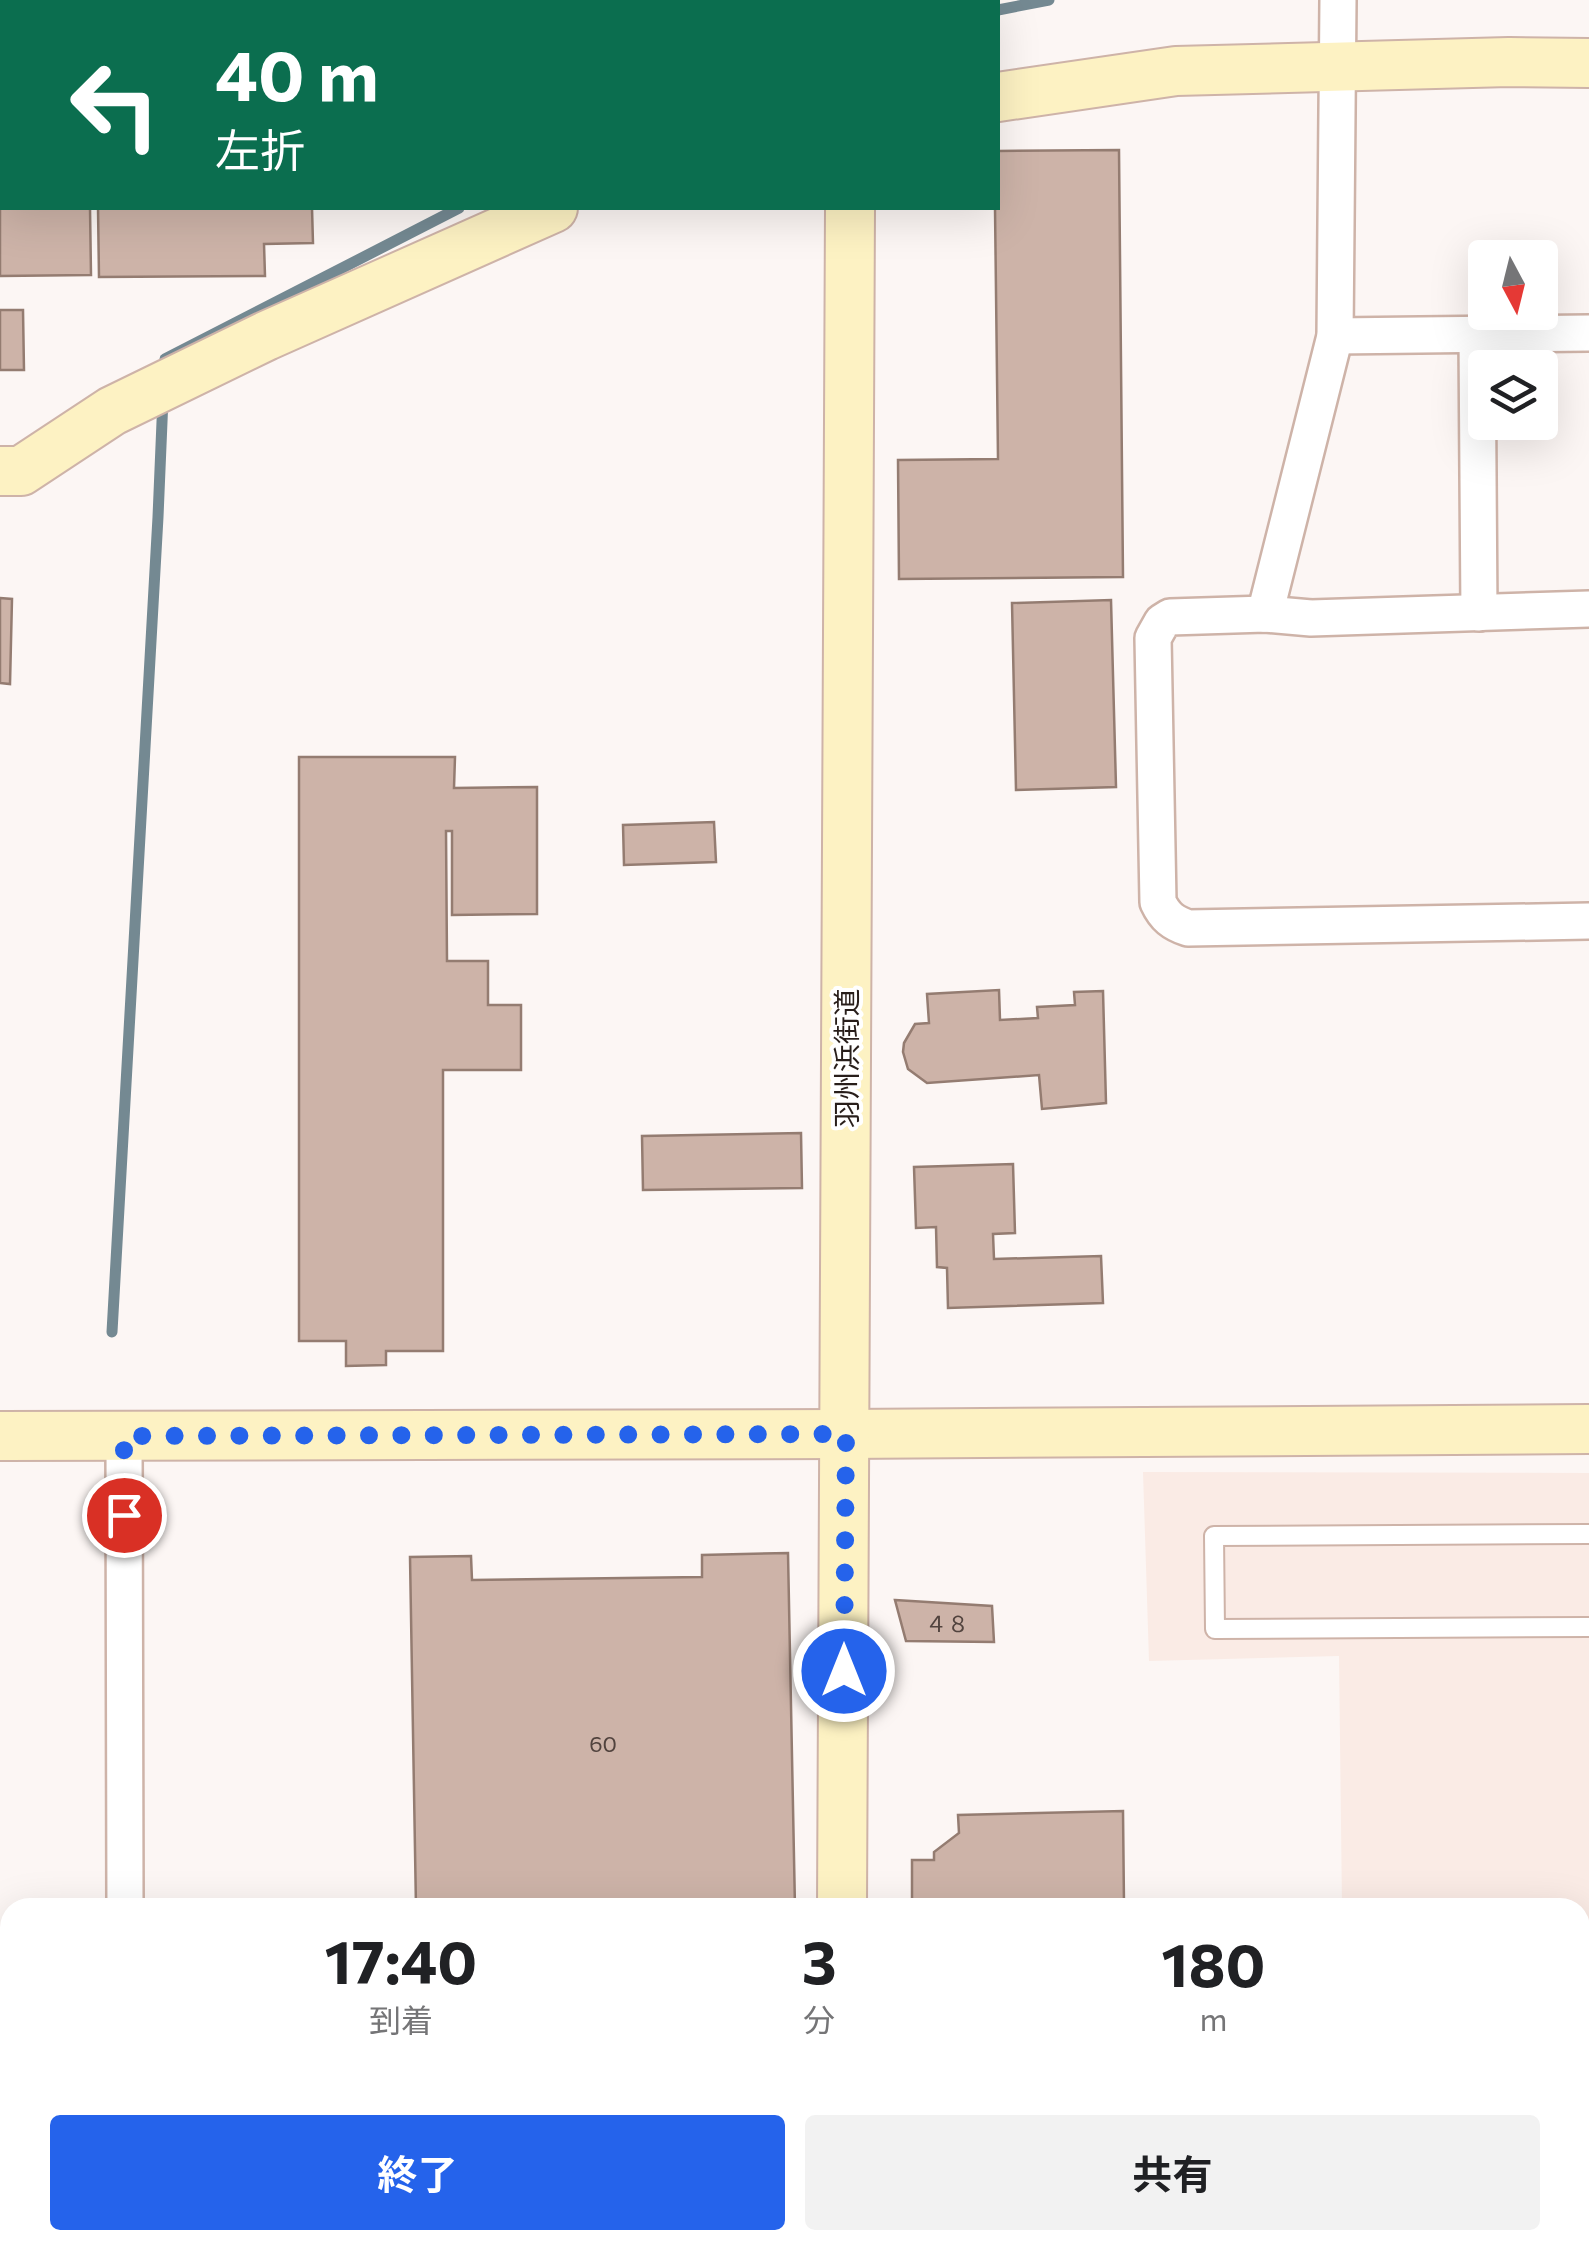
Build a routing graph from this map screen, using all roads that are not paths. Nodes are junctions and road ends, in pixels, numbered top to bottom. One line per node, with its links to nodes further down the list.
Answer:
1 (1338, 0): 3 (street)
2 (1589, 63): 3 (street)
3 (1338, 66): 4 (street); 9 (street)
4 (1000, 97)
5 (548, 210): 10 (street)
6 (850, 210): 16 (street, 羽州浜街道)
7 (1589, 333): 8 (street)
8 (1477, 334): 9 (street); 12 (street)
9 (1335, 336): 13 (street)
10 (0, 471)
11 (1589, 609): 12 (street)
12 (1479, 613): 13 (street)
13 (1264, 614): 14 (street)
14 (1589, 920)
15 (1589, 1430): 16 (street)
16 (846, 1434): 18 (street); 22 (street, 羽州浜街道)
17 (0, 1436): 18 (street)
18 (124, 1436): 21 (street)
19 (1589, 1534): 20 (lane)
20 (1589, 1628)
21 (125, 1898)
22 (842, 1898)

